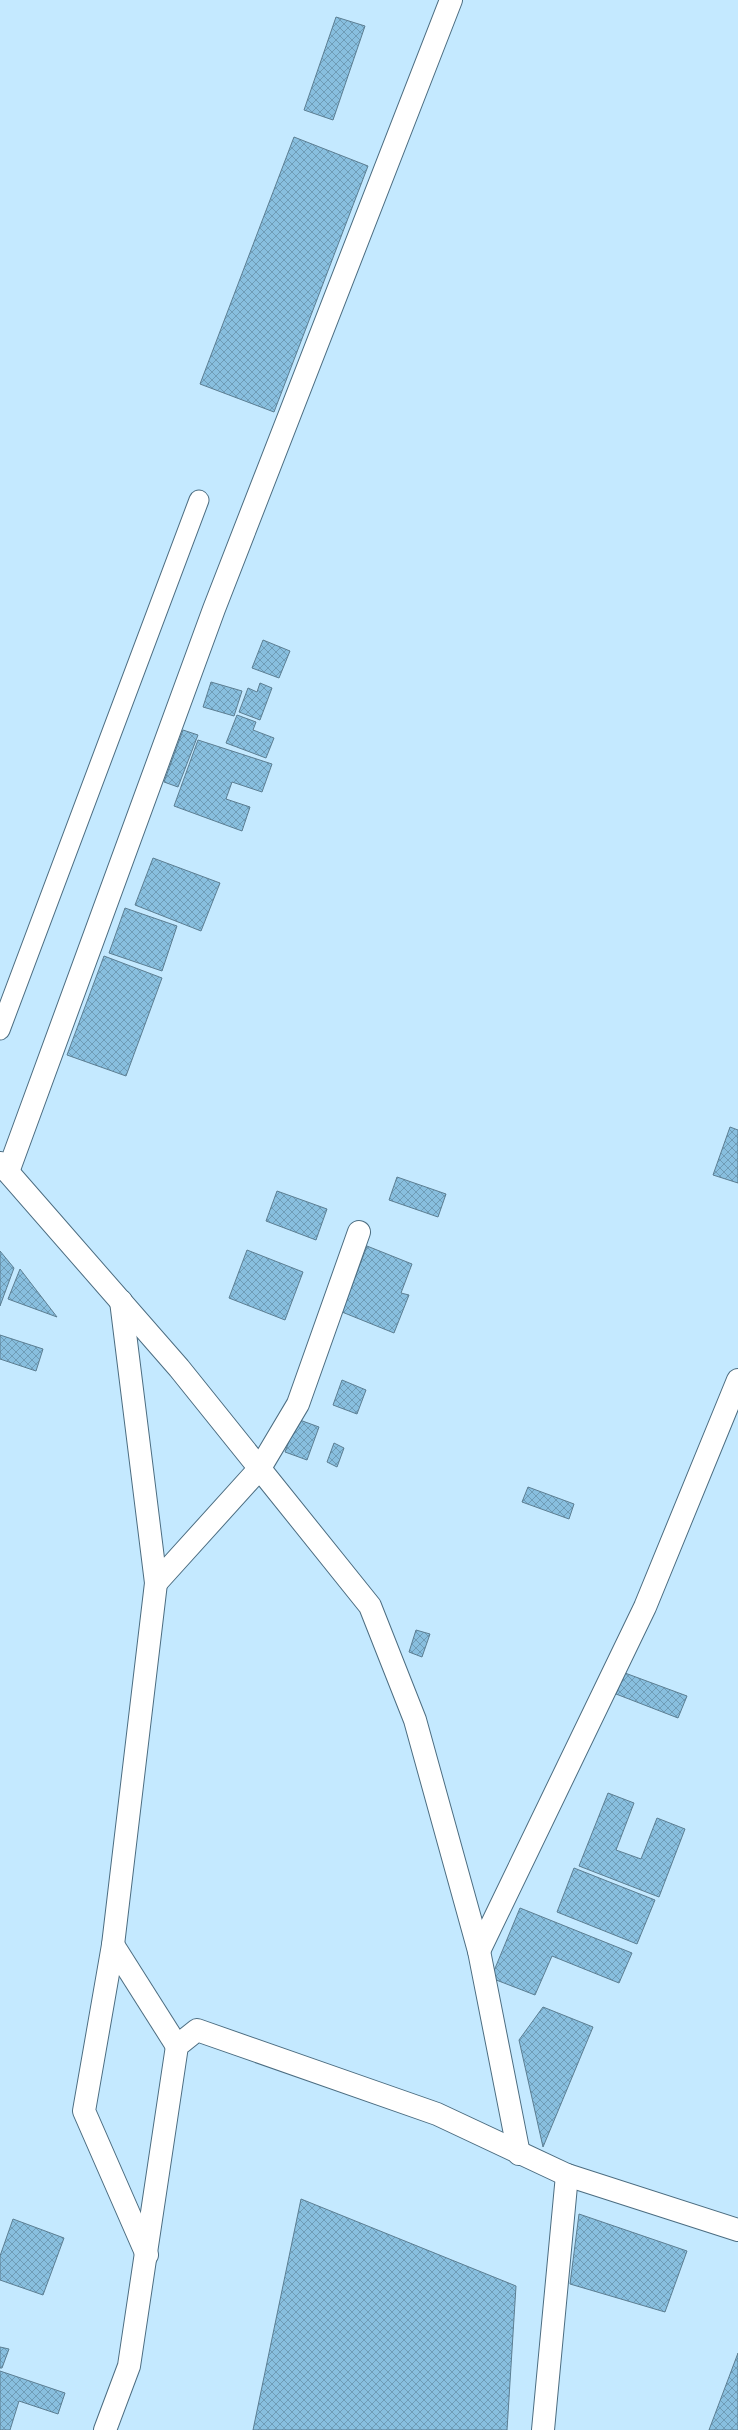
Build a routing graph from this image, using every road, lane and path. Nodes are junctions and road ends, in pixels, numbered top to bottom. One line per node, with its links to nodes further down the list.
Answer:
1 (451, 0): 4 (street)
2 (199, 500): 3 (lane)
3 (0, 1030)
4 (4, 1168): 6 (street)
5 (359, 1232): 8 (street)
6 (121, 1301): 8 (street); 9 (street)
7 (738, 1380): 11 (street)
8 (260, 1468): 9 (street); 11 (street)
9 (156, 1584): 10 (street)
10 (112, 1945): 12 (street); 16 (street)
11 (479, 1951): 13 (street)
12 (177, 2046): 13 (street); 16 (street)
13 (519, 2154): 14 (street)
14 (567, 2175): 15 (street); 18 (street)
15 (738, 2230)
16 (147, 2255): 17 (street)
17 (105, 2430)
18 (543, 2430)

